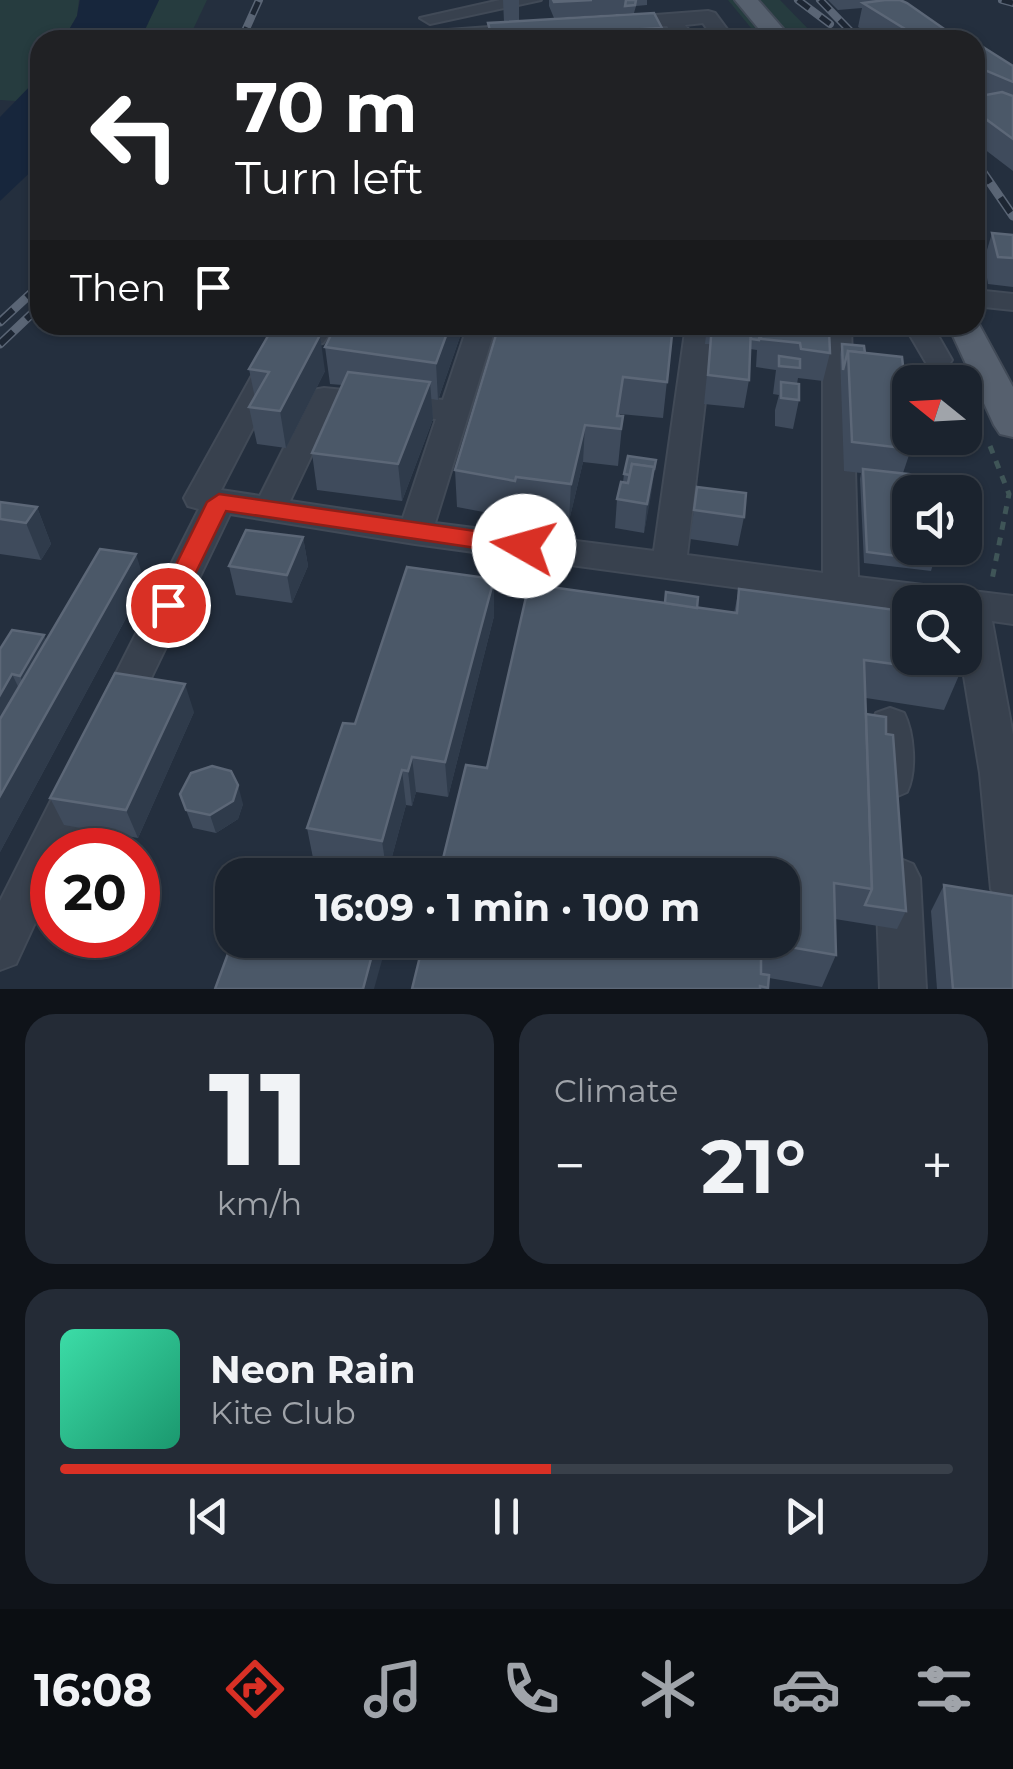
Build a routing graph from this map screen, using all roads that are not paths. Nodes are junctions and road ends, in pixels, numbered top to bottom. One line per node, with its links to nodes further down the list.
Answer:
1 (413, 0): 6 (lane)
2 (533, 0): 6 (lane); 9 (lane)
3 (752, 6): 5 (lane); 12 (main road)
4 (666, 7): 5 (lane); 7 (lane); 10 (lane)
5 (704, 8): 11 (lane)
6 (430, 18): 8 (lane)
7 (600, 25)
8 (442, 30)
9 (535, 30)
10 (680, 30)
11 (718, 30)
12 (772, 30)
13 (985, 299): 14 (lane)
14 (1013, 302)
15 (271, 335): 24 (lane)
16 (479, 335): 22 (lane)
17 (699, 335): 27 (lane)
18 (838, 335): 28 (lane)
19 (924, 335): 21 (lane)
20 (968, 335): 23 (main road)
21 (938, 360)
22 (454, 411): 25 (lane); 26 (lane)
23 (1000, 432)
24 (219, 502): 25 (lane); 33 (lane)
25 (269, 511): 26 (lane)
26 (415, 532): 27 (lane)
27 (669, 565): 28 (lane)
28 (841, 589): 29 (lane)
29 (892, 595)
30 (982, 630): 32 (lane)
31 (890, 724): 34 (lane)
32 (1013, 889)
33 (0, 948)
34 (903, 989)

